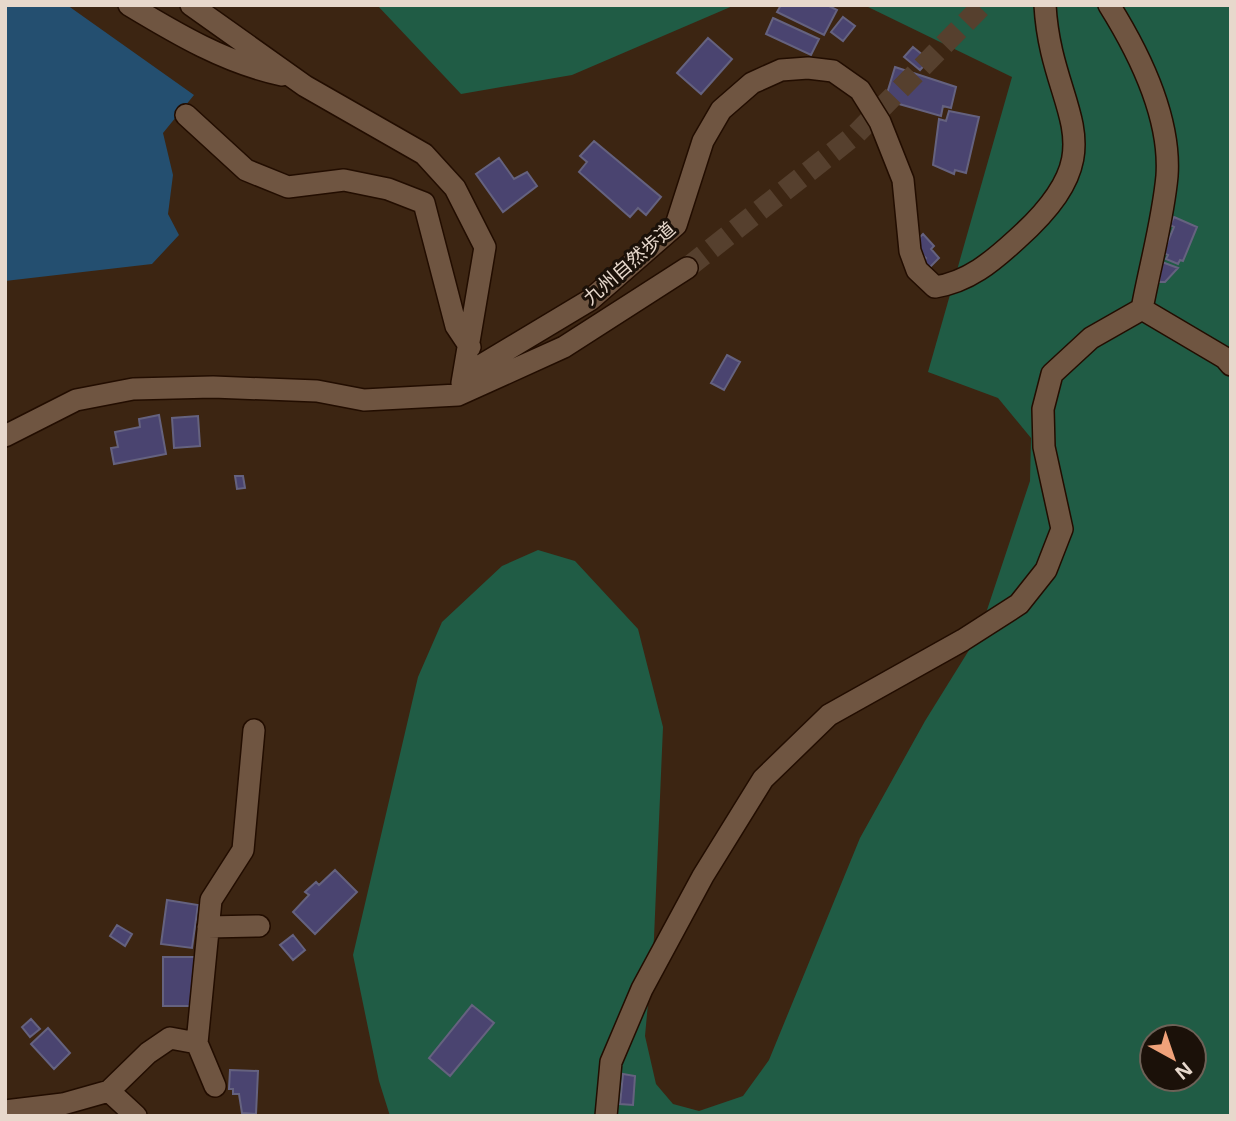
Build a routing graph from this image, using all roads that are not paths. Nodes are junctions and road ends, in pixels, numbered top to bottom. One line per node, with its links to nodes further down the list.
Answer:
1 (129, 5): 5 (street)
2 (191, 5): 5 (street)
3 (1045, 5): 11 (street, 九州自然歩道)
4 (1109, 5): 8 (street)
5 (292, 77): 9 (street)
6 (186, 115): 9 (street)
7 (687, 268): 11 (street)
8 (1142, 309): 10 (street); 21 (street)
9 (470, 347): 11 (street)
10 (1231, 365)
11 (462, 385): 12 (street)
12 (5, 436)
13 (254, 730): 15 (street)
14 (259, 926): 15 (street)
15 (208, 927): 16 (street)
16 (197, 1043): 17 (street); 18 (street)
17 (215, 1086)
18 (108, 1091): 19 (street); 20 (street)
19 (5, 1111)
20 (136, 1116)
21 (606, 1116)

